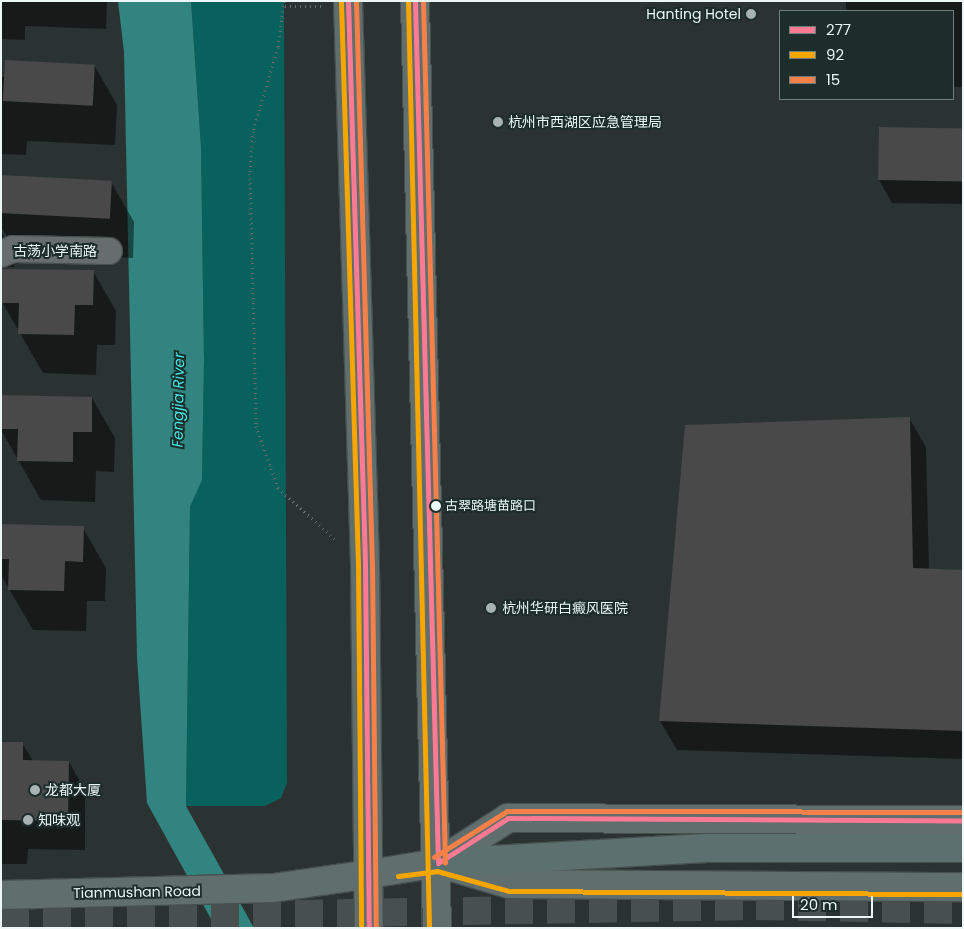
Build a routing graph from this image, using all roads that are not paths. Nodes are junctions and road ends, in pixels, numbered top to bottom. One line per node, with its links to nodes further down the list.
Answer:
1 (415, 1): 7 (main road)
2 (348, 3): 8 (main road)
3 (109, 251): 4 (lane, 古荡小学南路)
4 (1, 254)
5 (963, 820): 7 (main road)
6 (963, 848): 7 (highway)
7 (438, 862): 8 (main road); 9 (main road); 12 (main road)
8 (370, 874): 10 (main road, Tianmushan Road); 11 (main road)
9 (963, 887)
10 (1, 895)
11 (370, 928)
12 (437, 928)

